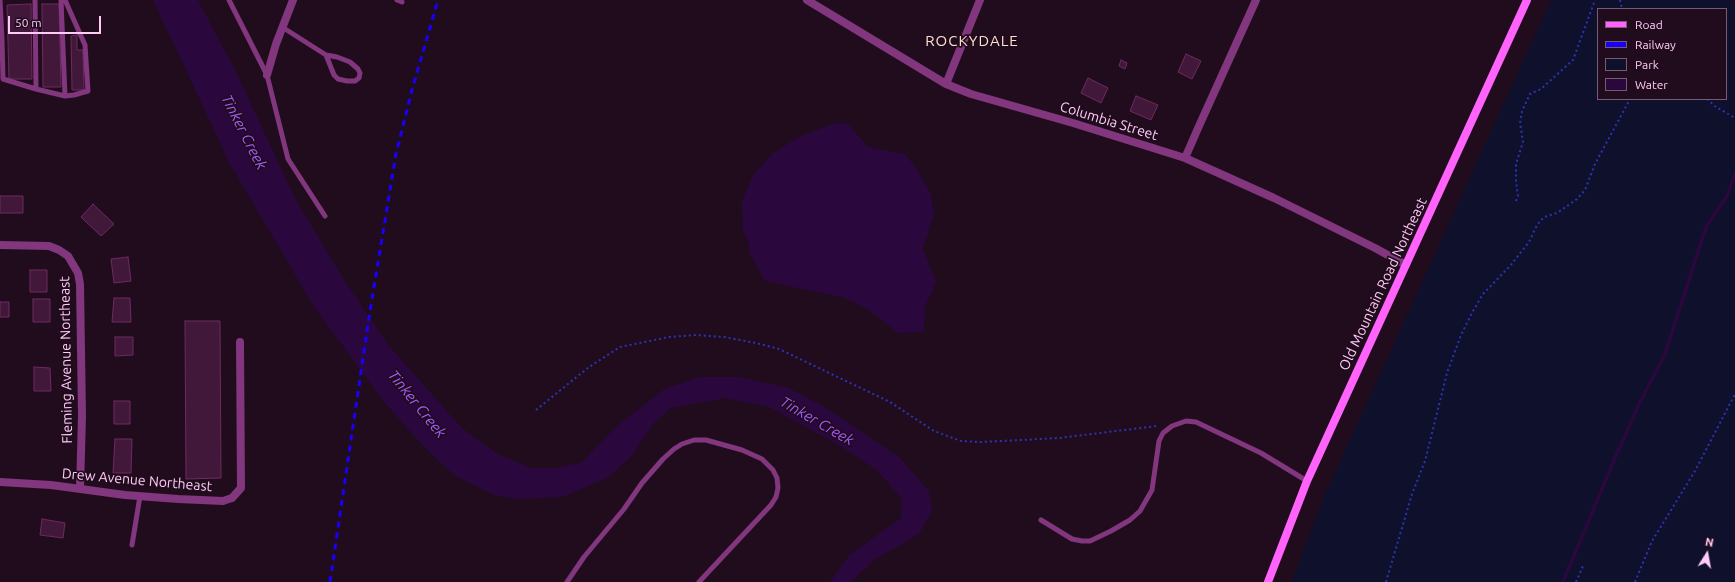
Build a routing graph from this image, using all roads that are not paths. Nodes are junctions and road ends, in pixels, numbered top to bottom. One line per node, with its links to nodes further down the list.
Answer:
1 (0, 0): 12 (lane)
2 (35, 0): 16 (lane)
3 (61, 0): 17 (lane)
4 (65, 0): 17 (lane)
5 (229, 0): 14 (lane)
6 (293, 0): 11 (street)
7 (807, 0): 15 (street, Columbia Street)
8 (980, 0): 15 (street)
9 (1256, 0): 18 (street)
10 (1527, 0): 21 (street, Old Mountain Road Northeast)
11 (282, 27): 13 (lane); 14 (street)
12 (1, 39): 16 (lane)
13 (326, 55): 13 (lane)
14 (267, 75): 19 (lane)
15 (946, 84): 18 (street, Columbia Street)
16 (36, 89): 17 (lane)
17 (65, 96)
18 (1185, 158): 21 (street, Columbia Street)
19 (325, 216)
20 (0, 246): 25 (street, Fleming Avenue Northeast)
21 (1406, 265): 23 (street, Old Mountain Road Northeast)
22 (240, 342): 26 (street, Drew Avenue Northeast)
23 (1308, 480): 27 (lane); 31 (street, Old Mountain Road Northeast)
24 (0, 482): 25 (street, Drew Avenue Northeast)
25 (80, 489): 26 (street, Drew Avenue Northeast)
26 (140, 496): 28 (lane)
27 (1041, 520)
28 (132, 544)
29 (567, 582): 30 (lane)
30 (699, 582)
31 (1268, 582)

